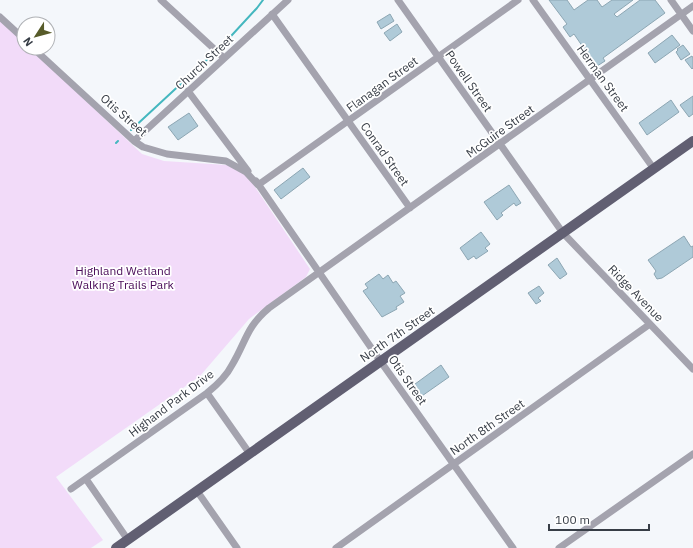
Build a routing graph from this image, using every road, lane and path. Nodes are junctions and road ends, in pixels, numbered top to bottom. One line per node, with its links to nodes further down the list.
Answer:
1 (161, 0): 15 (street)
2 (288, 0): 8 (street, Church Street)
3 (398, 0): 14 (street, Powell Street)
4 (518, 0): 14 (street, Flanagan Street)
5 (533, 0): 16 (street, Herman Street)
6 (671, 0): 9 (street)
7 (693, 6): 9 (street, McGuire Street)
8 (272, 14): 15 (street, Church Street); 18 (street, Conrad Street)
9 (681, 14): 11 (street); 16 (street, McGuire Street)
10 (0, 17): 12 (street)
11 (693, 31)
12 (16, 32)
13 (42, 56): 19 (street, Otis Street)
14 (438, 57): 18 (street, Flanagan Street); 21 (street, Powell Street)
15 (224, 58): 17 (street, Church Street)
16 (590, 80): 21 (street, McGuire Street); 22 (street, Herman Street)
17 (188, 91): 19 (street, Church Street); 23 (street, Otis Street)
18 (348, 121): 23 (street, Flanagan Street); 24 (street, Conrad Street)
19 (134, 141): 23 (street, Otis Street)
20 (693, 141): 22 (main road, North 7th Street)
21 (500, 144): 24 (street, McGuire Street); 25 (street, Powell Street)
22 (654, 169): 25 (main road, North 7th Street)
23 (258, 185): 26 (street, Otis Street)
24 (410, 208): 26 (street, McGuire Street)
25 (563, 233): 27 (street, Ridge Avenue); 28 (main road, North 7th Street)
26 (319, 272): 28 (street, Otis Street); 30 (street, Highand Park Drive)
27 (650, 324): 29 (street, Ridge Avenue); 33 (street, North 8th Street)
28 (381, 362): 31 (main road, North 7th Street); 33 (street, Otis Street)
29 (693, 369)
30 (207, 393): 31 (street); 34 (street, Highand Park Drive)
31 (250, 454): 36 (main road, North 7th Street)
32 (693, 454): 42 (street)
33 (454, 464): 40 (street, North 8th Street); 41 (street, Otis Street)
34 (86, 479): 35 (street, Highand Park Drive); 37 (street)
35 (72, 489)
36 (197, 491): 37 (main road, North 7th Street); 39 (street)
37 (128, 540): 38 (main road, North 7th Street)
38 (116, 548)
39 (237, 548)
40 (336, 548)
41 (513, 548)
42 (558, 548)

